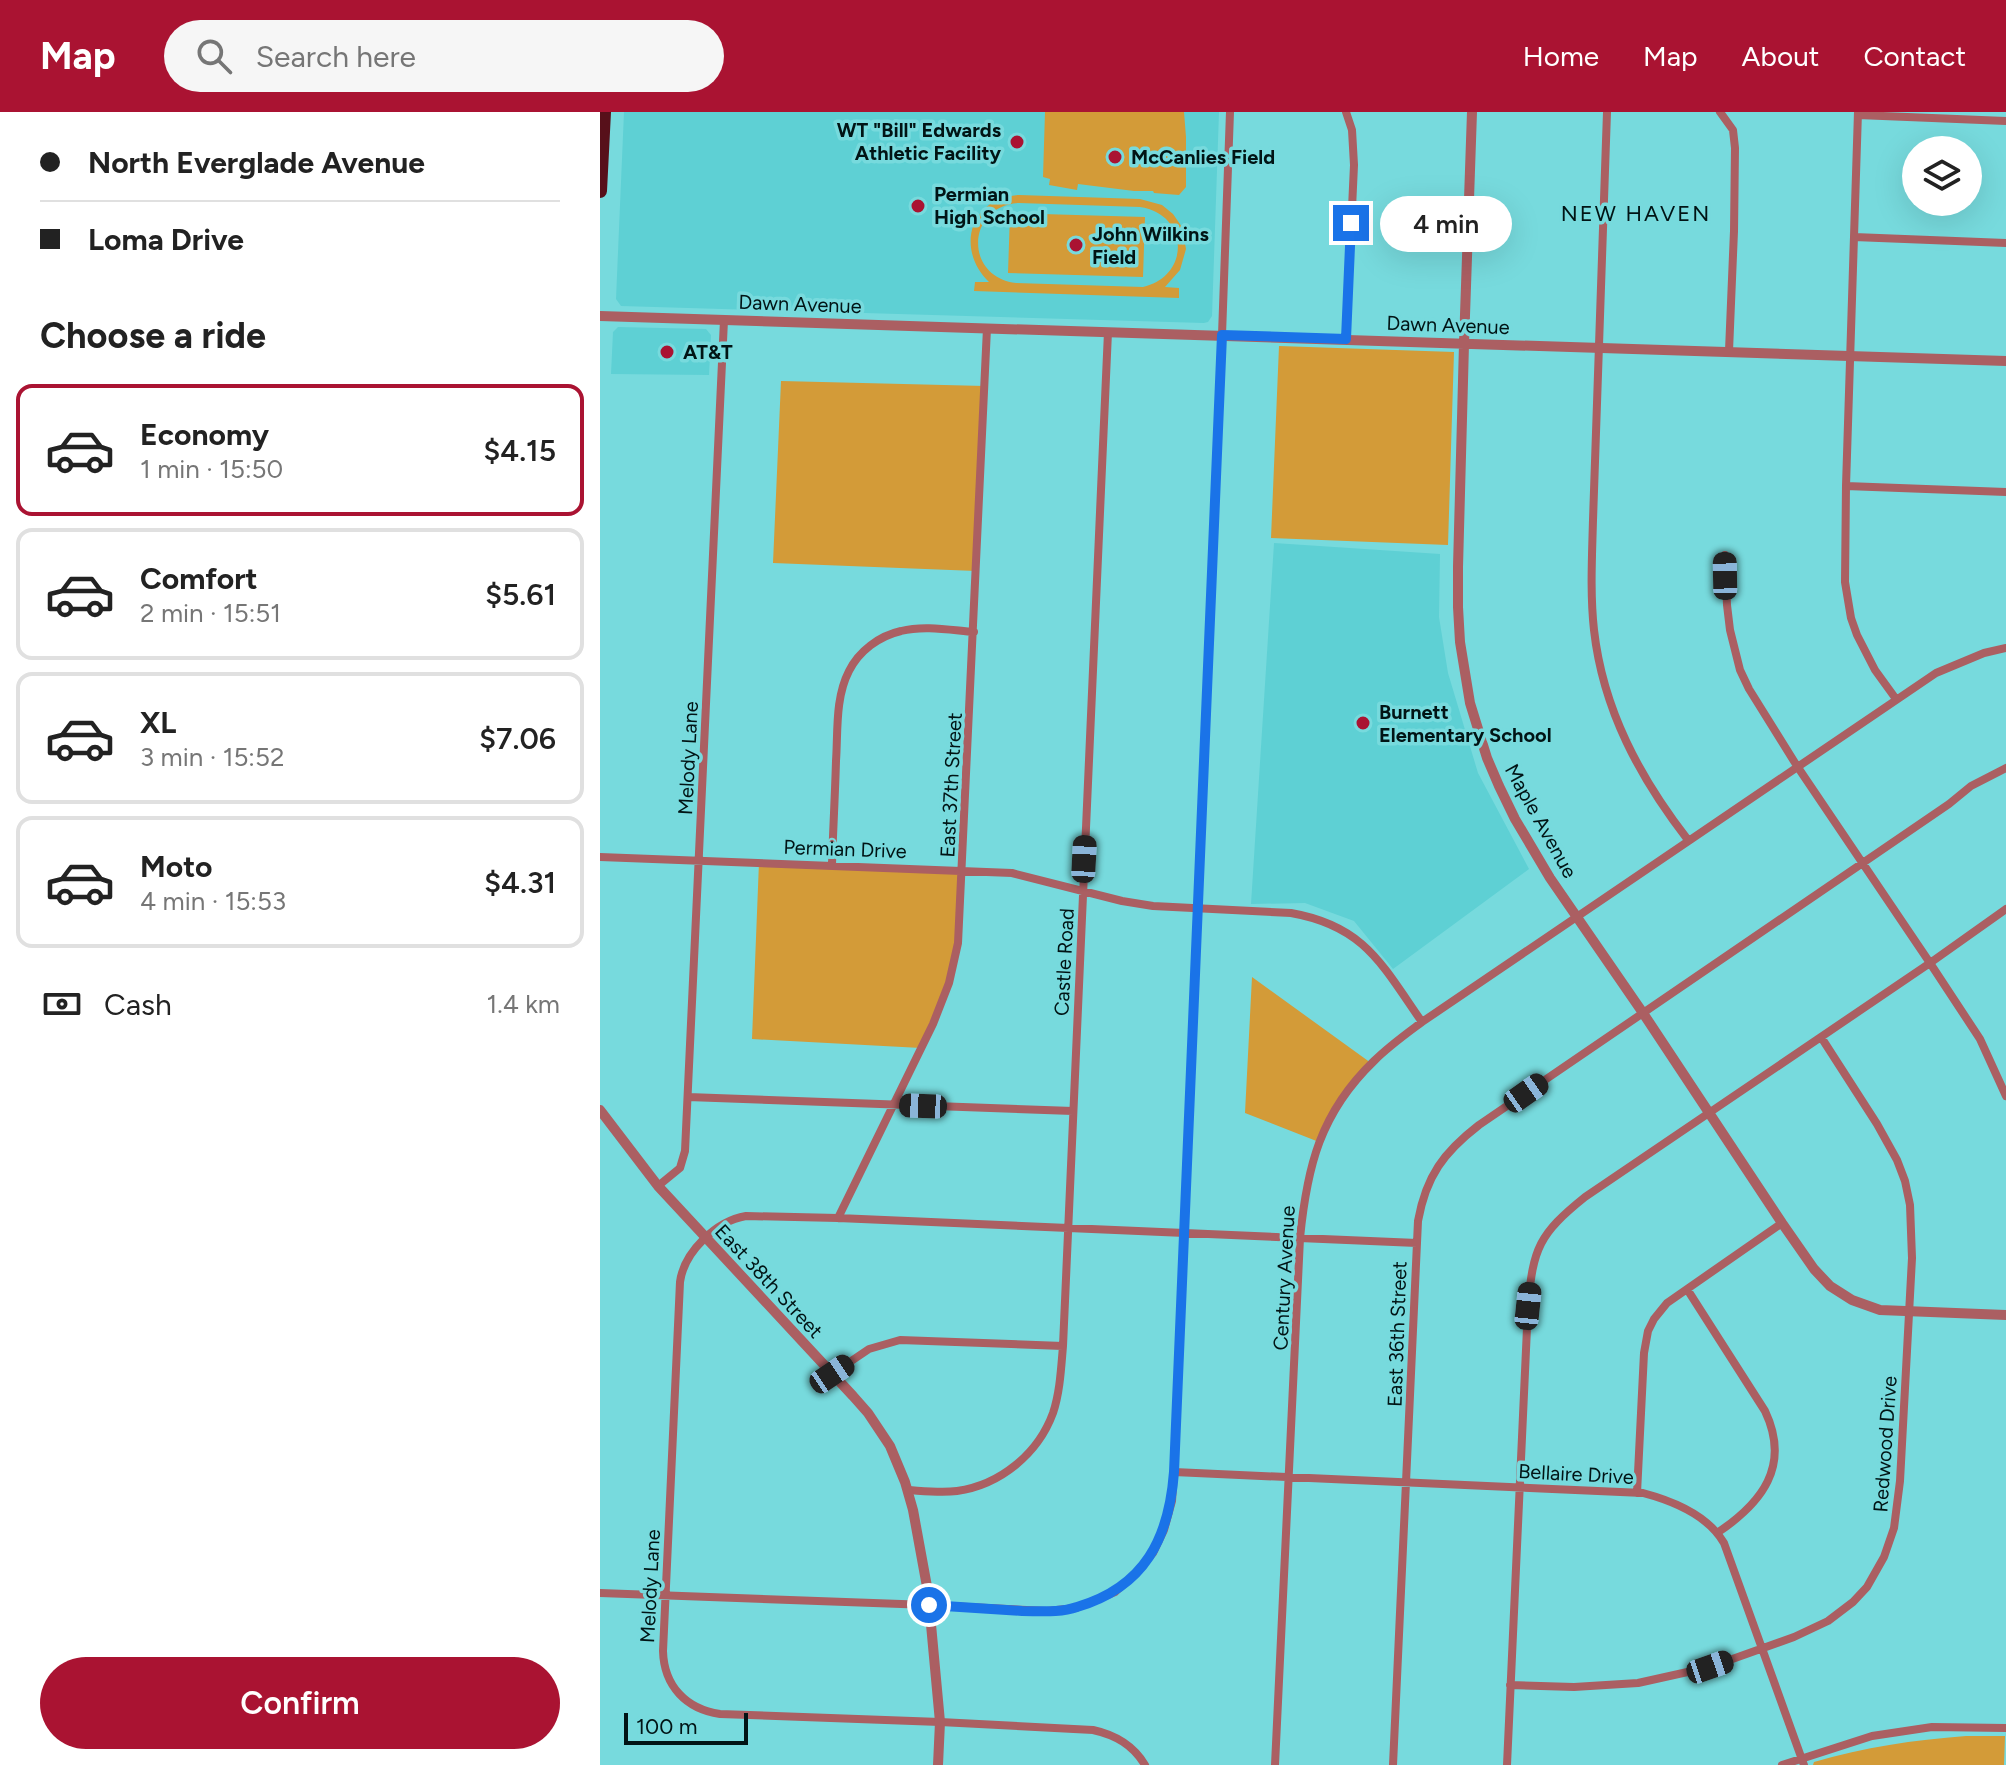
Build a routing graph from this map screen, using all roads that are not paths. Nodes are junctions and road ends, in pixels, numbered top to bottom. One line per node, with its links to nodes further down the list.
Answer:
1 (604, 112): 9 (highway)
2 (1230, 112): 16 (street)
3 (1346, 112): 17 (street)
4 (1472, 112): 18 (street, Maple Avenue)
5 (1607, 112): 19 (street)
6 (1720, 112): 20 (street)
7 (1858, 114): 8 (street); 10 (street)
8 (2006, 121)
9 (600, 191)
10 (1854, 237): 11 (street); 21 (street)
11 (2006, 243)
12 (600, 316): 13 (street, Dawn Avenue)
13 (724, 320): 14 (street, Dawn Avenue); 33 (street, Melody Lane)
14 (987, 328): 15 (street, Dawn Avenue); 26 (street, East 37th Street)
15 (1108, 332): 16 (street, Dawn Avenue); 37 (street, Castle Road)
16 (1222, 335): 17 (street, Dawn Avenue); 38 (street)
17 (1346, 339): 18 (street, Dawn Avenue)
18 (1464, 344): 19 (street, Dawn Avenue); 40 (street, Maple Avenue)
19 (1599, 347): 20 (street, Dawn Avenue); 31 (street)
20 (1729, 351): 21 (street, Dawn Avenue)
21 (1850, 355): 22 (street, Dawn Avenue); 23 (street)
22 (2006, 361)
23 (1846, 486): 24 (street); 28 (street)
24 (2006, 492)
25 (1725, 555): 29 (street)
26 (974, 632): 35 (street); 36 (street, East 37th Street)
27 (2006, 648): 28 (street, Century Avenue)
28 (1896, 699): 29 (street, Century Avenue)
29 (1797, 766): 31 (street, Century Avenue); 34 (street)
30 (2006, 768): 34 (street, East 36th Street)
31 (1688, 840): 40 (street, Century Avenue)
32 (600, 857): 33 (street, Permian Drive)
33 (699, 860): 35 (street, Permian Drive); 46 (street, Melody Lane)
34 (1862, 863): 41 (street); 42 (street, East 36th Street)
35 (832, 865): 36 (street, Permian Drive)
36 (963, 870): 37 (street, Permian Drive); 47 (street, East 37th Street)
37 (1083, 891): 38 (street, Permian Drive); 49 (street, Castle Road)
38 (1198, 907): 43 (street, Permian Drive); 57 (street)
39 (2006, 909): 41 (street)
40 (1577, 916): 42 (street, Maple Avenue); 43 (street, Century Avenue)
41 (1930, 963): 44 (street); 45 (street)
42 (1643, 1013): 50 (street, Maple Avenue); 60 (street, East 36th Street)
43 (1422, 1022): 58 (street, Century Avenue)
44 (1821, 1037): 50 (street); 62 (street, Redwood Drive)
45 (2006, 1096)
46 (688, 1097): 47 (street); 53 (street, Melody Lane)
47 (893, 1105): 49 (street); 54 (street, East 37th Street)
48 (600, 1110): 52 (street, East 38th Street)
49 (1073, 1111): 56 (street, Castle Road)
50 (1710, 1113): 55 (street, Maple Avenue); 69 (street)
51 (600, 1126): 52 (street)
52 (618, 1133): 53 (street, East 38th Street)
53 (658, 1186): 59 (street, East 38th Street)
54 (838, 1218): 56 (street); 59 (street)
55 (1782, 1223): 61 (street); 62 (street, Maple Avenue)
56 (1068, 1228): 57 (street); 64 (street, Castle Road)
57 (1184, 1233): 58 (street); 66 (street)
58 (1300, 1238): 60 (street); 67 (street, Century Avenue)
59 (705, 1239): 65 (street, East 38th Street); 74 (street, Melody Lane)
60 (1417, 1243): 68 (street, East 36th Street)
61 (1687, 1289): 71 (street); 72 (street)
62 (1909, 1312): 63 (street, Maple Avenue); 76 (street, Redwood Drive)
63 (2006, 1315)
64 (1063, 1346): 65 (street); 70 (street, Castle Road)
65 (832, 1374): 70 (street, East 38th Street)
66 (1174, 1472): 67 (street, Bellaire Drive); 75 (street)
67 (1289, 1477): 68 (street, Bellaire Drive); 83 (street, Century Avenue)
68 (1406, 1482): 69 (street, Bellaire Drive); 84 (street, East 36th Street)
69 (1519, 1488): 71 (street, Bellaire Drive); 77 (street)
70 (908, 1490): 75 (street, East 38th Street)
71 (1637, 1493): 72 (street, Bellaire Drive)
72 (1717, 1533): 76 (street, Bellaire Drive)
73 (600, 1593): 74 (street)
74 (667, 1595): 75 (street); 78 (street, Melody Lane)
75 (929, 1605): 78 (street, East 38th Street)
76 (1762, 1648): 77 (street, Redwood Drive); 80 (street, Bellaire Drive)
77 (1510, 1685): 85 (street)
78 (940, 1722): 81 (street, East 38th Street); 82 (street, Melody Lane)
79 (2006, 1728): 80 (street)
80 (1803, 1762): 86 (street)
81 (938, 1765)
82 (1145, 1765)
83 (1275, 1765)
84 (1393, 1765)
85 (1507, 1765)
86 (1782, 1765)

